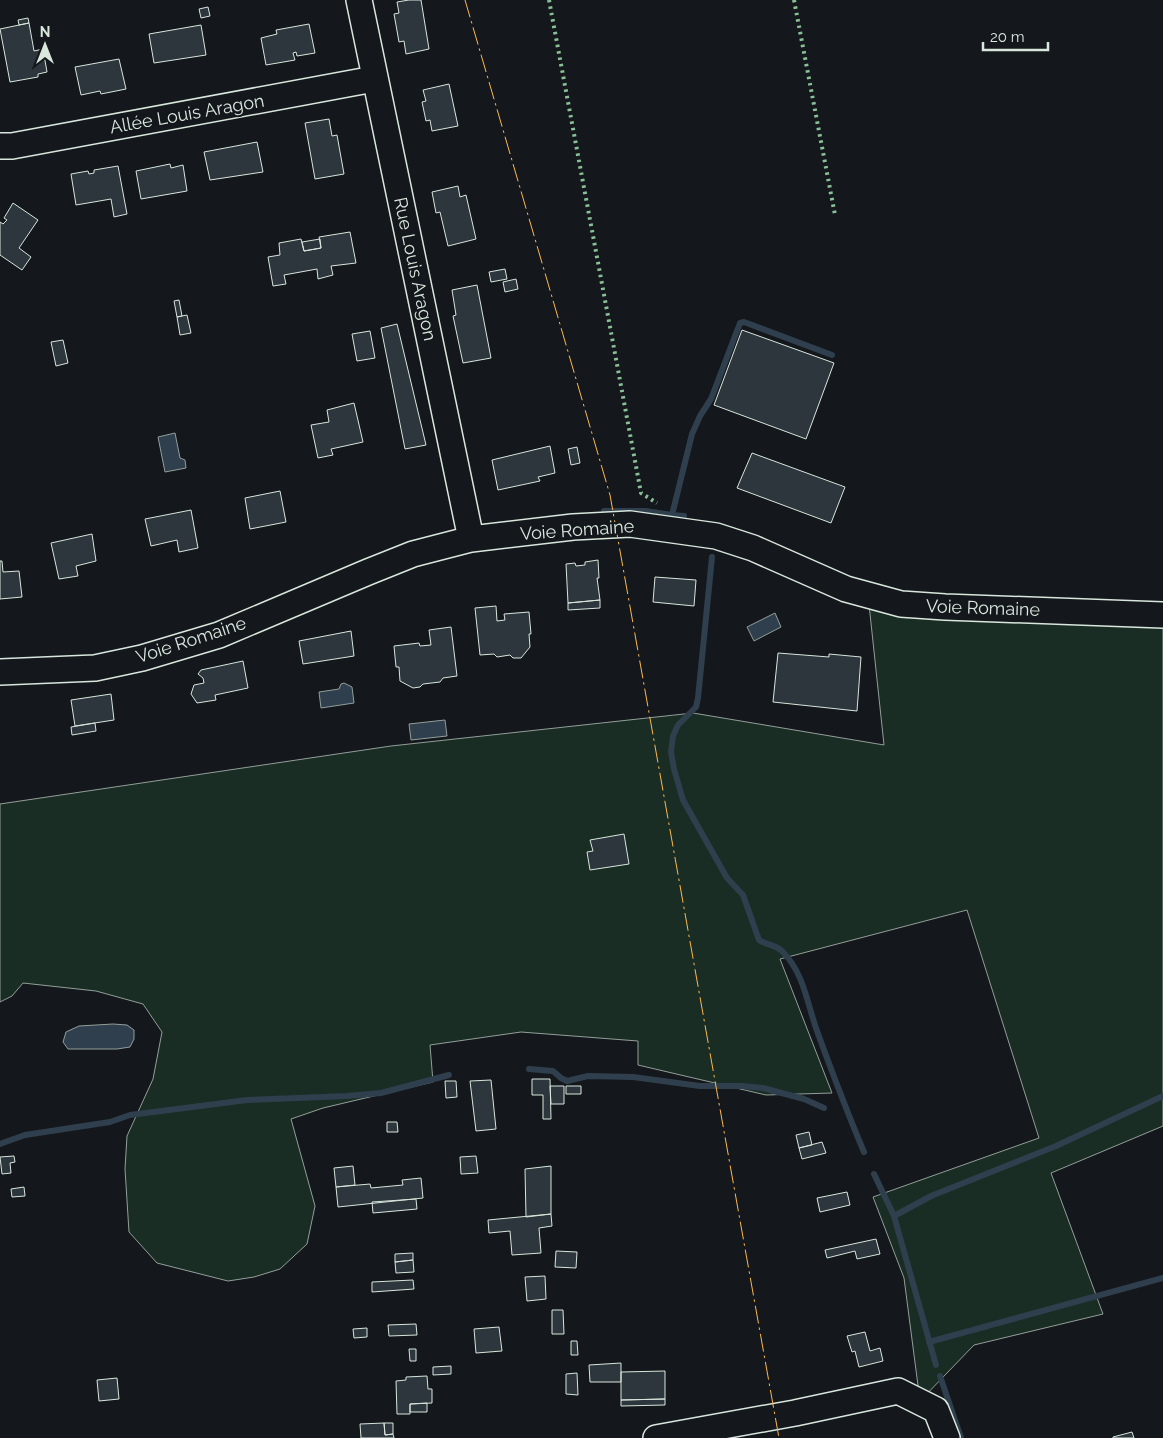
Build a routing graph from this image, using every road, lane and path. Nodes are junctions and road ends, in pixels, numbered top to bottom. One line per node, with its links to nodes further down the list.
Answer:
1 (359, 0): 2 (street, Rue Louis Aragon)
2 (374, 79): 3 (street, Allée Louis Aragon); 4 (street, Rue Louis Aragon)
3 (0, 146)
4 (471, 539): 5 (street, Voie Romaine); 6 (street, Voie Romaine)
5 (1163, 615)
6 (0, 672)
7 (656, 1438): 8 (street)
8 (947, 1438)

